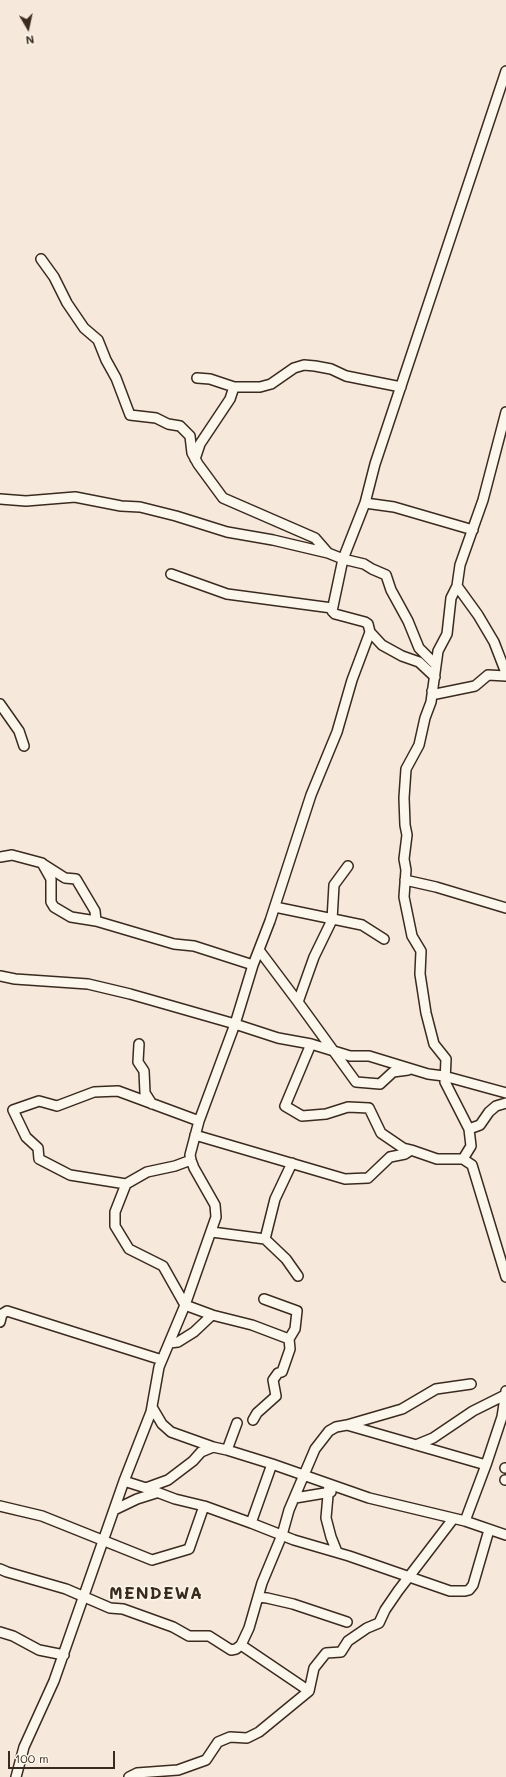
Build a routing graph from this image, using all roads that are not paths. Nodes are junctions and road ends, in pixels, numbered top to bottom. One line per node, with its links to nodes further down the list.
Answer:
1 (506, 70): 5 (street)
2 (41, 259): 7 (street)
3 (197, 378): 4 (street)
4 (234, 387): 5 (street); 7 (street)
5 (401, 387): 9 (street)
6 (506, 412): 10 (street)
7 (195, 459): 11 (street)
8 (0, 499): 11 (street)
9 (365, 503): 10 (street); 12 (street)
10 (472, 530): 14 (street)
11 (328, 553): 12 (street)
12 (344, 559): 15 (street); 17 (street)
13 (171, 574): 15 (street)
14 (457, 586): 17 (street); 18 (street)
15 (332, 608): 16 (street)
16 (370, 632): 19 (street); 27 (street)
17 (435, 664): 19 (street)
18 (506, 675): 20 (street)
19 (435, 677): 20 (street)
20 (432, 691): 26 (street)
21 (0, 704): 22 (street)
22 (24, 746)
23 (0, 857): 24 (street)
24 (42, 863): 30 (street); 30 (street)
25 (348, 866): 29 (street)
26 (405, 880): 28 (street); 41 (street)
27 (275, 907): 29 (street); 32 (street)
28 (506, 908)
29 (332, 920): 31 (street); 35 (street)
30 (96, 921): 33 (street)
31 (384, 939)
32 (259, 950): 33 (street); 35 (street)
33 (253, 965): 36 (street)
34 (0, 976): 36 (street)
35 (298, 1002): 39 (street)
36 (235, 1024): 38 (street); 45 (street)
37 (139, 1044): 44 (street)
38 (311, 1044): 39 (street); 48 (street)
39 (332, 1051): 40 (street); 40 (street)
40 (413, 1070): 41 (street)
41 (444, 1076): 42 (street); 46 (street)
42 (506, 1093)
43 (506, 1103): 46 (street)
44 (152, 1104): 45 (street); 52 (street)
45 (199, 1121): 47 (street)
46 (469, 1129): 49 (street)
47 (195, 1135): 50 (street); 51 (street)
48 (411, 1150): 49 (street); 51 (street)
49 (463, 1159): 56 (street)
50 (191, 1160): 52 (street); 53 (street)
51 (292, 1163): 54 (street)
52 (126, 1184): 58 (street)
53 (212, 1232): 54 (street); 58 (street)
54 (265, 1239): 55 (street)
55 (298, 1276)
56 (506, 1277)
57 (264, 1299): 61 (street)
58 (185, 1305): 59 (street); 62 (street)
59 (212, 1315): 61 (street); 62 (street)
60 (0, 1322): 63 (street)
61 (289, 1339): 68 (street)
62 (169, 1343): 63 (street)
63 (162, 1360): 66 (street)
64 (471, 1384): 70 (street)
65 (505, 1393): 67 (street); 71 (street)
66 (152, 1407): 72 (street); 77 (street)
67 (505, 1407): 75 (street)
68 (254, 1420)
69 (236, 1423): 73 (street)
70 (347, 1425): 71 (street); 76 (street)
71 (416, 1445): 75 (street)
72 (213, 1447): 73 (street); 78 (street)
73 (227, 1450): 74 (street)
74 (272, 1464): 76 (street); 87 (street)
75 (486, 1464): 86 (street)
76 (304, 1476): 79 (street); 81 (street)
77 (124, 1481): 78 (street); 84 (street)
78 (146, 1488): 80 (street)
79 (328, 1489): 81 (street); 85 (street); 92 (street)
80 (156, 1492): 83 (street); 84 (street)
81 (295, 1498): 89 (street)
82 (0, 1506): 91 (street)
83 (204, 1506): 87 (street); 91 (street)
84 (114, 1510): 91 (street)
85 (454, 1519): 86 (street); 94 (street)
86 (465, 1521): 88 (street)
87 (251, 1523): 89 (street)
88 (489, 1530): 90 (street); 94 (street)
89 (282, 1535): 92 (street); 96 (street)
90 (506, 1535)
91 (104, 1540): 95 (street)
92 (336, 1552): 94 (street)
93 (0, 1568): 95 (street)
94 (409, 1578): 101 (street)
95 (84, 1597): 99 (street); 100 (street)
96 (258, 1597): 97 (street); 99 (street)
97 (347, 1622)
98 (0, 1632): 100 (street)
99 (241, 1645): 101 (street)
100 (64, 1655): 102 (street)
101 (309, 1691): 103 (street)
102 (17, 1777)
103 (129, 1777)

